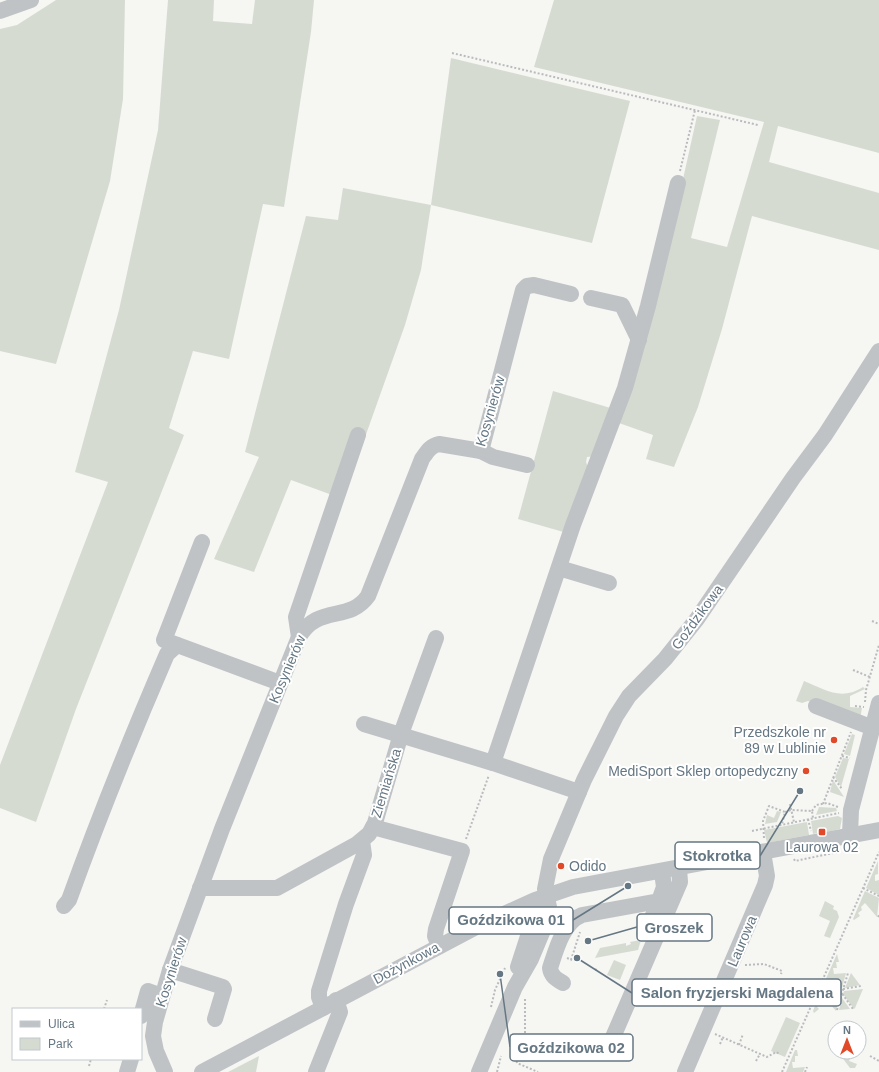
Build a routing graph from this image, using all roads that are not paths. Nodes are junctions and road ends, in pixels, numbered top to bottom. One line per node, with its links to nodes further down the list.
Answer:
1 (31, 0): 2 (street)
2 (0, 11)
3 (678, 183): 6 (street)
4 (571, 294): 9 (street, Kosynierów)
5 (591, 298): 6 (street)
6 (639, 340): 12 (street)
7 (879, 351): 24 (street, Goździkowa)
8 (358, 435): 14 (street)
9 (481, 451): 10 (street); 14 (street, Kosynierów)
10 (527, 465)
11 (202, 542): 16 (street)
12 (559, 568): 13 (street); 23 (street)
13 (609, 583)
14 (299, 638): 17 (street, Kosynierów)
15 (436, 638): 22 (street)
16 (171, 642): 17 (street); 35 (street)
17 (280, 683): 32 (street, Kosynierów)
18 (879, 703): 21 (street)
19 (816, 706): 21 (street)
20 (364, 724): 22 (street)
21 (867, 726): 27 (street)
22 (401, 734): 23 (street, Ziemiańska); 25 (street, Ziemiańska)
23 (493, 763): 24 (street, Ziemiańska)
24 (579, 792): 33 (street, Goździkowa)
25 (373, 827): 28 (street, Ziemiańska); 39 (street)
26 (879, 830): 27 (street, Dożynkowa)
27 (850, 835): 29 (street, Dożynkowa)
28 (362, 840): 32 (street, Ziemiańska); 44 (street)
29 (764, 846): 30 (street, Dożynkowa); 54 (street, Laurowa)
30 (679, 868): 31 (street, Dożynkowa); 47 (street)
31 (662, 872): 33 (street, Dożynkowa); 34 (street)
32 (200, 888): 40 (street, Kosynierów)
33 (545, 896): 36 (street, Dożynkowa); 37 (street); 42 (street)
34 (659, 901): 38 (street); 41 (street)
35 (64, 906)
36 (515, 908): 37 (street); 39 (street, Dożynkowa)
37 (531, 927): 42 (street)
38 (644, 933)
39 (439, 946): 44 (street, Dożynkowa)
40 (170, 970): 43 (street, Kosynierów); 46 (street)
41 (563, 983)
42 (520, 992): 53 (street)
43 (162, 996): 45 (street); 50 (street, Kosynierów)
44 (330, 1004): 51 (street, Dożynkowa); 52 (street)
45 (142, 1012)
46 (216, 1019)
47 (607, 1051)
48 (131, 1060): 49 (street)
49 (128, 1072)
50 (165, 1072)
51 (202, 1072)
52 (316, 1072)
53 (479, 1072)
54 (685, 1072)

